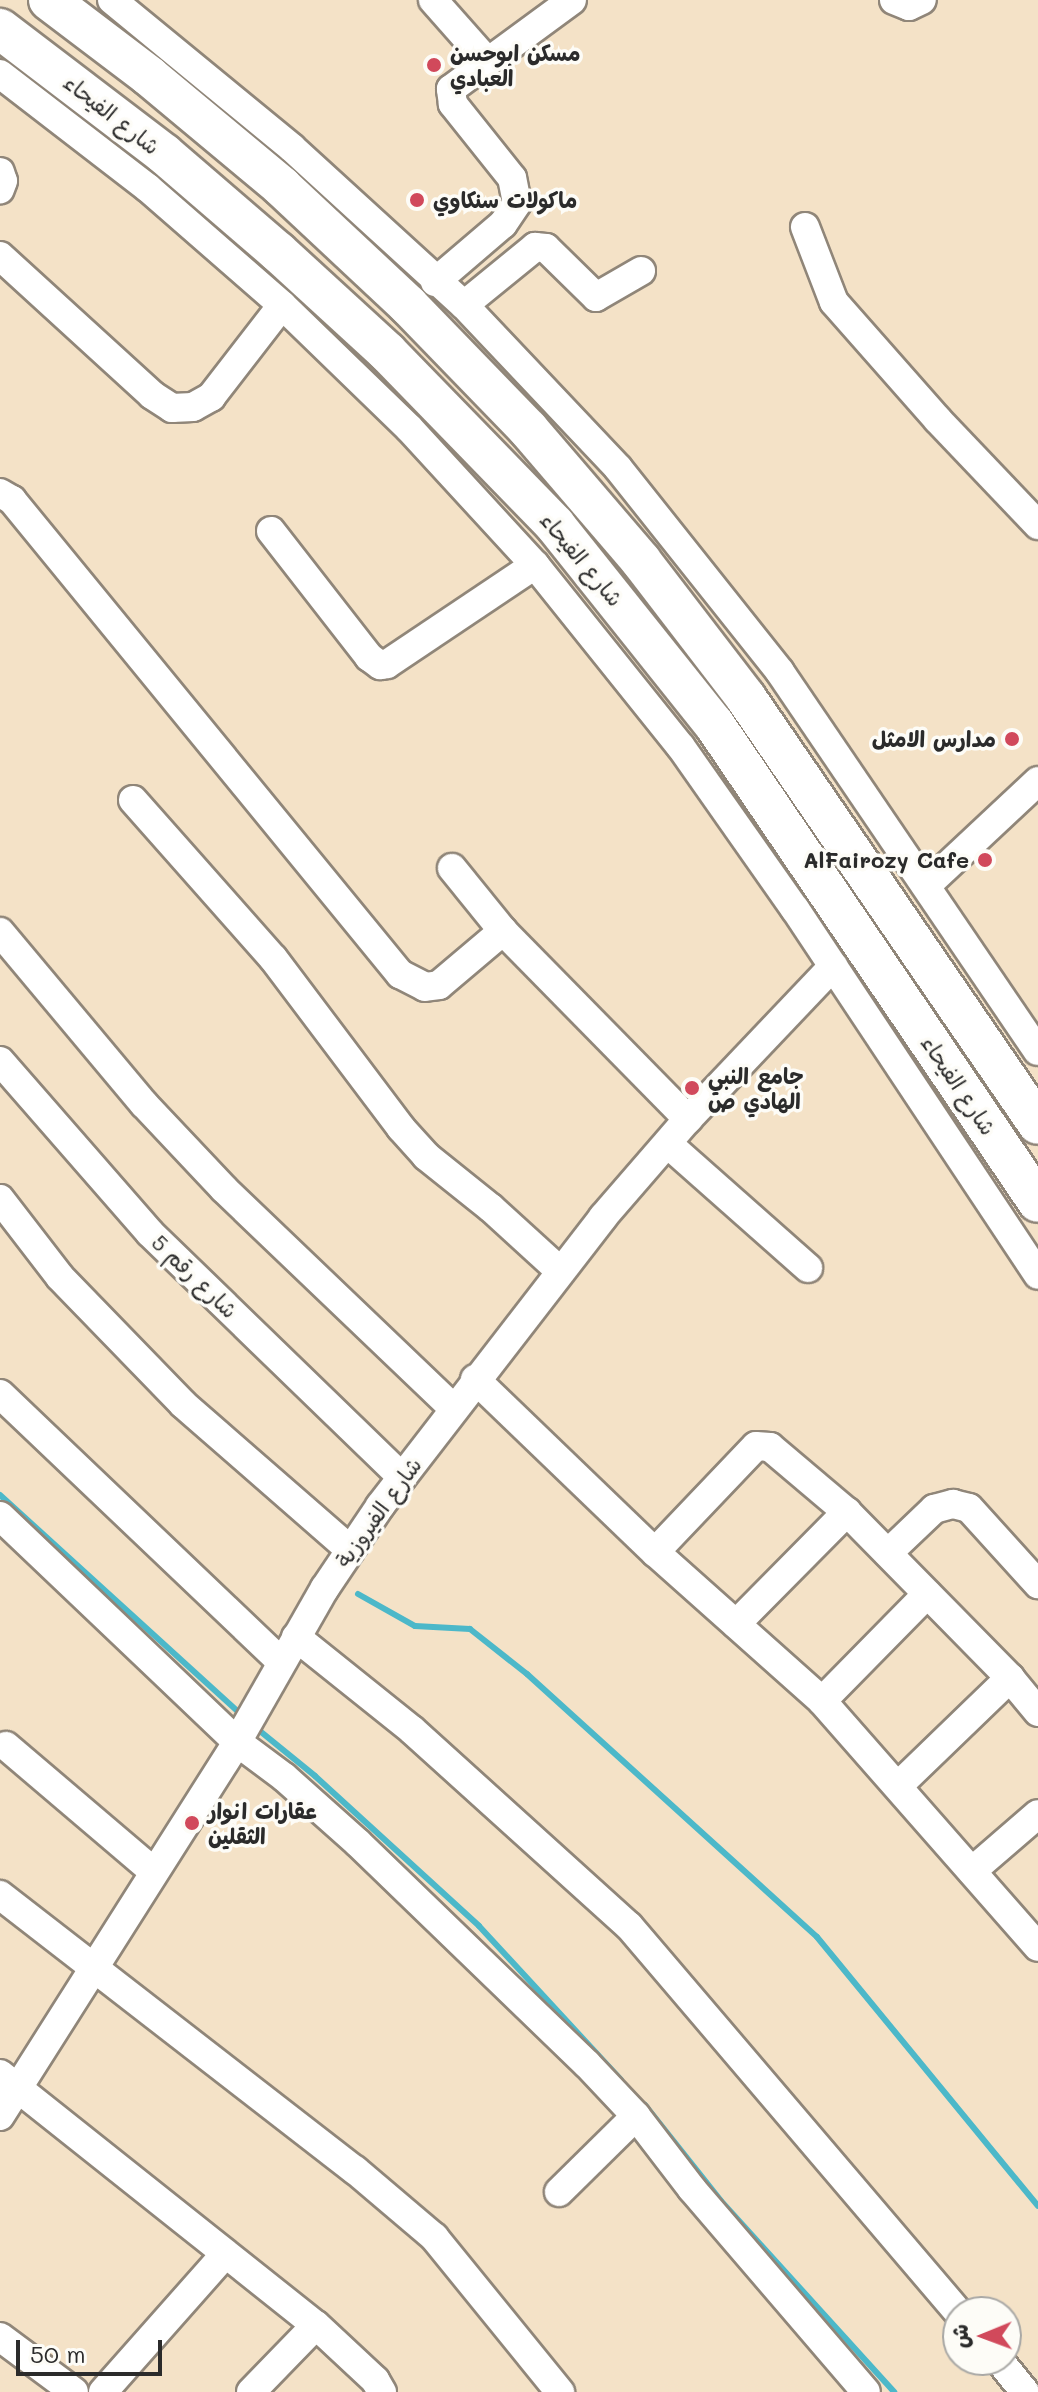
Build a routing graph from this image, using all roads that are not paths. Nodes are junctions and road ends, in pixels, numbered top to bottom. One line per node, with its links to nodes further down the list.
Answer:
1 (112, 0): 15 (street)
2 (433, 0): 8 (street)
3 (572, 0): 8 (street)
4 (894, 0): 5 (street)
5 (922, 0)
6 (75, 8): 23 (highway, شارع الفيحاء)
7 (0, 29): 9 (highway, شارع الفيحاء)
8 (487, 61): 15 (street)
9 (24, 76): 16 (street); 24 (highway, شارع الفيحاء)
10 (0, 172): 11 (street)
11 (0, 189)
12 (805, 227): 19 (street)
13 (0, 256): 16 (street)
14 (641, 271): 17 (street)
15 (435, 282): 17 (street)
16 (282, 305): 21 (street)
17 (464, 305): 22 (street)
18 (0, 493): 30 (street)
19 (1038, 525)
20 (271, 531): 21 (street)
21 (535, 565): 25 (street)
22 (780, 672): 23 (street); 29 (street)
23 (746, 698): 32 (highway, شارع الفيحاء)
24 (714, 724): 25 (street); 34 (highway, شارع الفيحاء)
25 (681, 747): 33 (street)
26 (1038, 781): 29 (street)
27 (133, 800): 43 (street)
28 (452, 868): 30 (street)
29 (927, 885): 35 (street)
30 (503, 931): 37 (street)
31 (0, 932): 47 (street)
32 (914, 941): 34 (highway); 38 (highway, شارع الفيحاء)
33 (833, 966): 37 (street, شارع الفيروزية); 44 (street)
34 (878, 966): 41 (highway, شارع الفيحاء)
35 (1038, 1051)
36 (0, 1061): 48 (street, شارع رقم 5)
37 (688, 1119): 39 (street, شارع الفيروزية)
38 (1038, 1124)
39 (668, 1144): 42 (street); 43 (street, شارع الفيروزية)
40 (0, 1199): 51 (street)
41 (1038, 1202)
42 (808, 1268)
43 (560, 1271): 45 (street, شارع الفيروزية)
44 (1038, 1274)
45 (475, 1379): 47 (street, شارع الفيروزية); 52 (street)
46 (0, 1394): 58 (street)
47 (453, 1408): 48 (street, شارع الفيروزية)
48 (402, 1477): 51 (street, شارع الفيروزية)
49 (847, 1512): 52 (street); 53 (street); 56 (street)
50 (0, 1516): 62 (street)
51 (349, 1549): 57 (street, شارع الفيروزية)
52 (655, 1552): 56 (street)
53 (888, 1553): 54 (street); 55 (street)
54 (1038, 1584)
55 (927, 1594): 59 (street); 60 (street)
56 (736, 1624): 60 (street)
57 (296, 1637): 58 (street, شارع الفيروزية); 76 (street)
58 (281, 1662): 62 (street, شارع الفيروزية)
59 (1010, 1678): 61 (street); 64 (street)
60 (822, 1701): 64 (street)
61 (1038, 1712)
62 (244, 1728): 66 (street, شارع الفيروزية); 73 (street)
63 (6, 1746): 66 (street)
64 (898, 1786): 67 (street)
65 (1038, 1814): 67 (street)
66 (153, 1871): 70 (street, شارع الفيروزية)
67 (972, 1871): 69 (street)
68 (0, 1895): 70 (street)
69 (1038, 1947)
70 (94, 1968): 71 (street, شارع الفيروزية); 84 (street)
71 (9, 2082): 72 (street, شارع الفيروزية); 75 (street)
72 (0, 2116)
73 (636, 2116): 74 (street); 85 (street)
74 (559, 2192)
75 (224, 2255): 77 (street); 81 (street)
76 (944, 2296)
77 (316, 2325): 82 (street); 83 (street)
78 (0, 2337): 80 (street)
79 (1012, 2376): 86 (street)
80 (74, 2392)
81 (103, 2392)
82 (251, 2392)
83 (382, 2392)
84 (560, 2392)
85 (866, 2392)
86 (1025, 2392)

